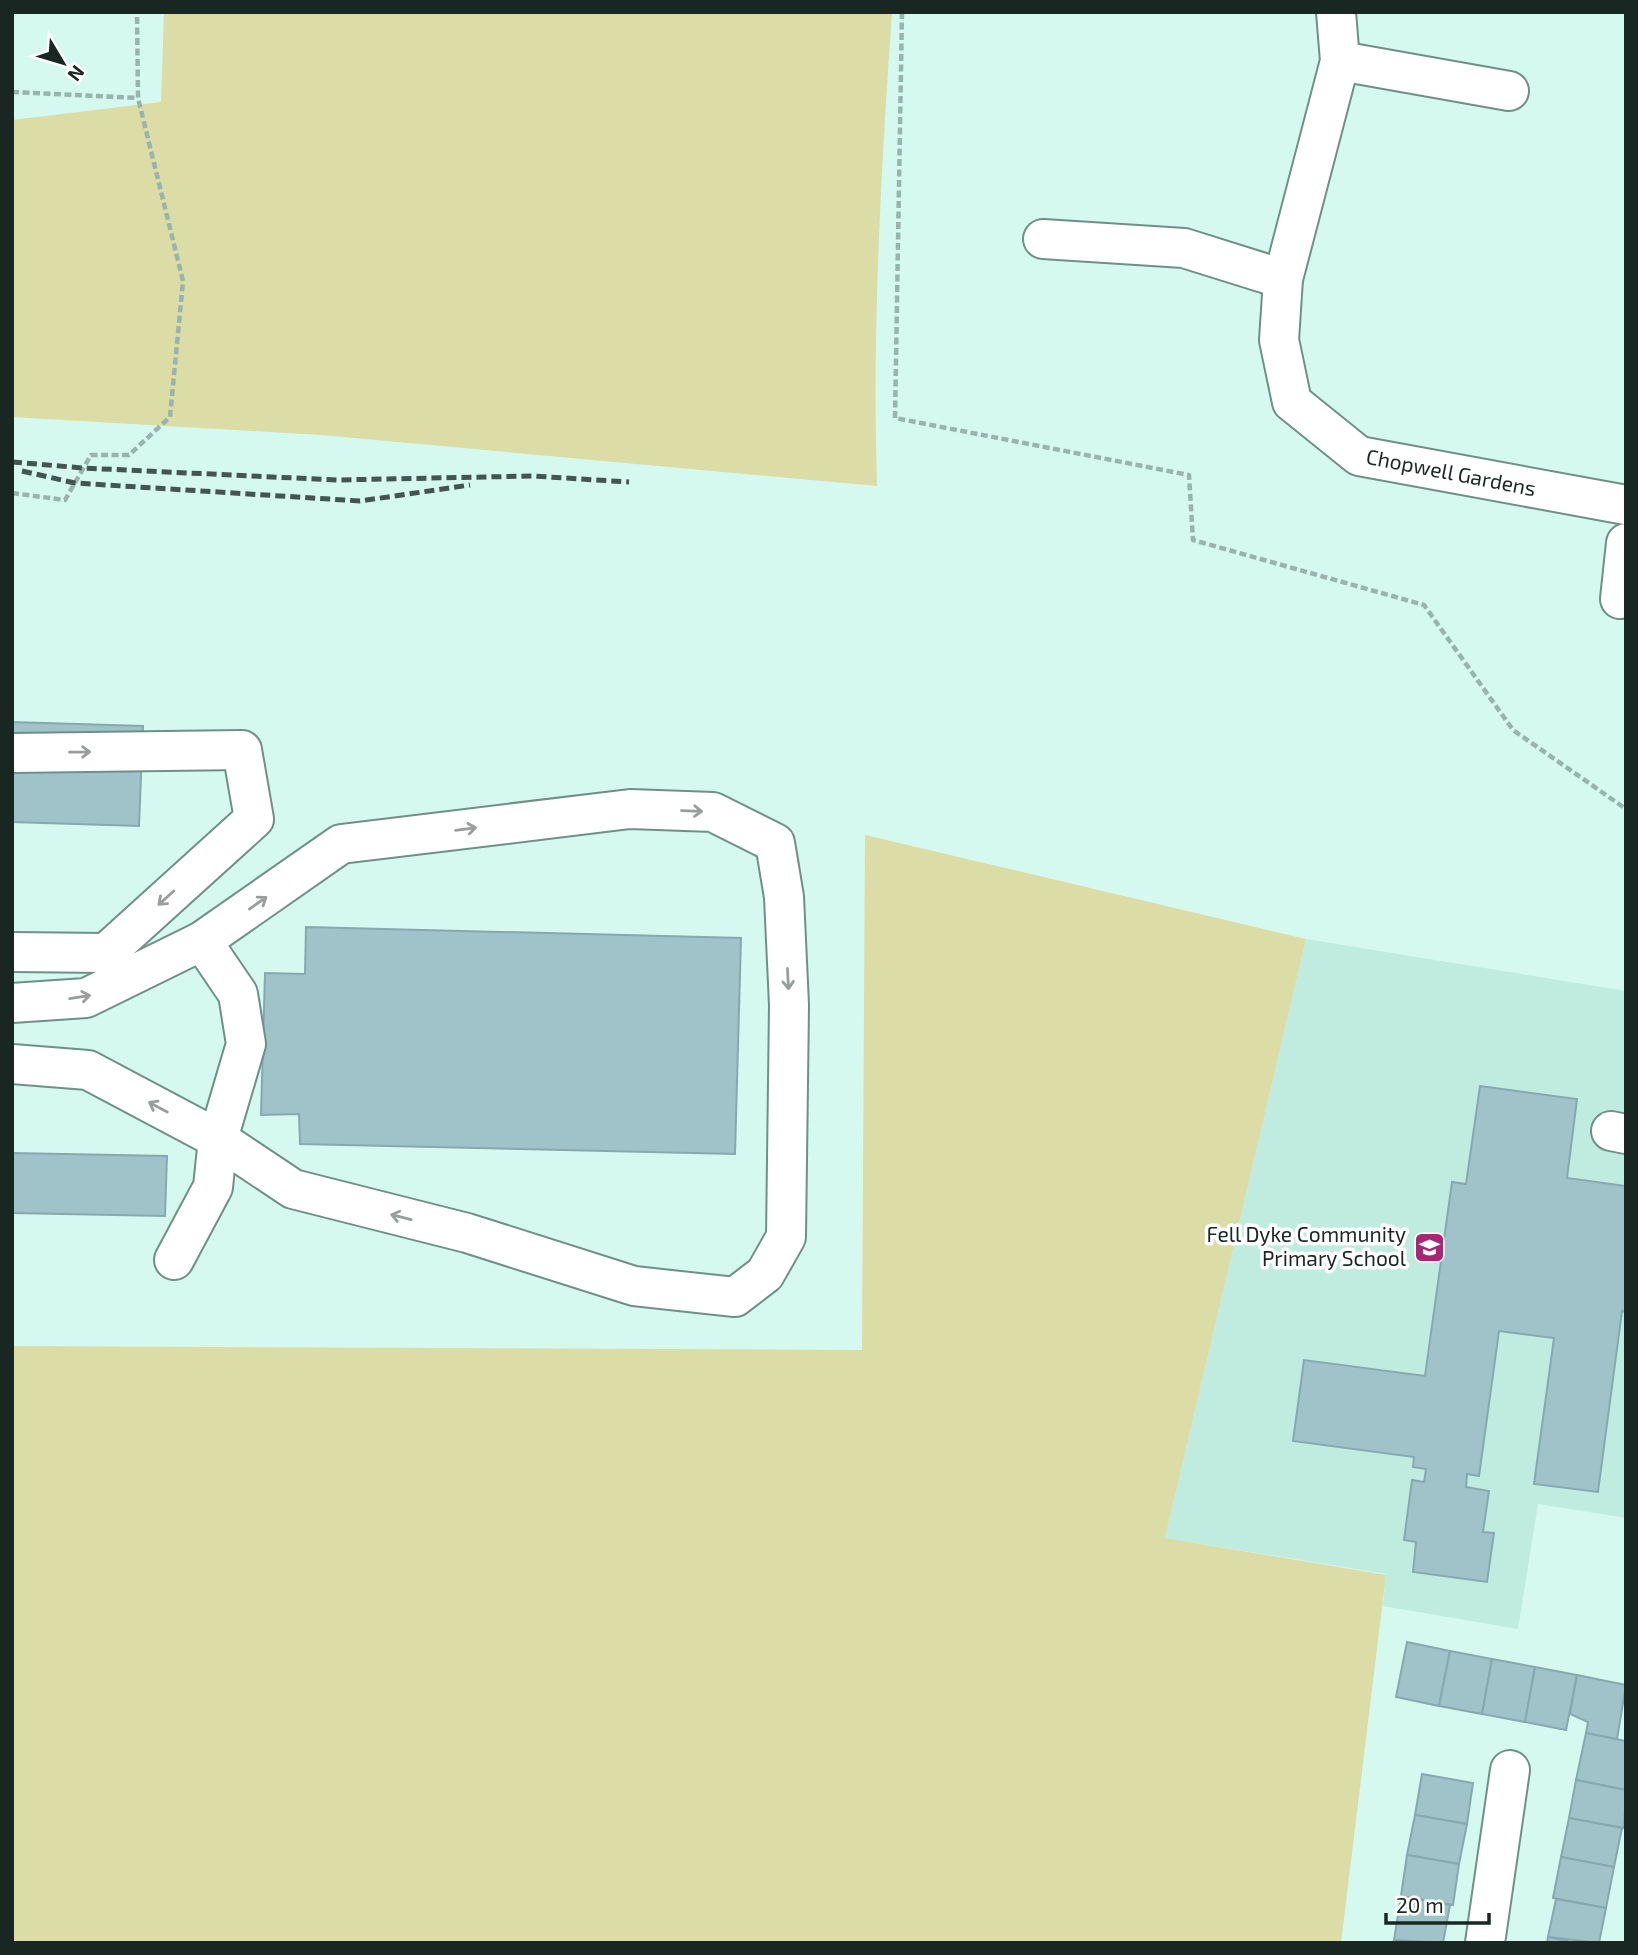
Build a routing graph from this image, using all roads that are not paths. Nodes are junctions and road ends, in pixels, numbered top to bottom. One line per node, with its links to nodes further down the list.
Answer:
1 (1336, 12): 2 (street, Chopwell Gardens)
2 (1340, 61): 3 (street); 5 (street, Chopwell Gardens)
3 (1509, 91)
4 (1043, 239): 5 (street)
5 (1283, 279): 6 (street, Chopwell Gardens)
6 (1626, 505)
7 (1626, 543): 8 (street)
8 (1620, 599)
9 (12, 753): 11 (street, one-way to 11)
10 (202, 942): 12 (street, one-way to 10); 14 (street); 14 (street, one-way to 14)
11 (12, 952)
12 (12, 1003)
13 (12, 1064): 14 (street, one-way to 13)
14 (218, 1139): 15 (street)
15 (174, 1260)
16 (1510, 1770): 17 (street)
17 (1485, 1943)

